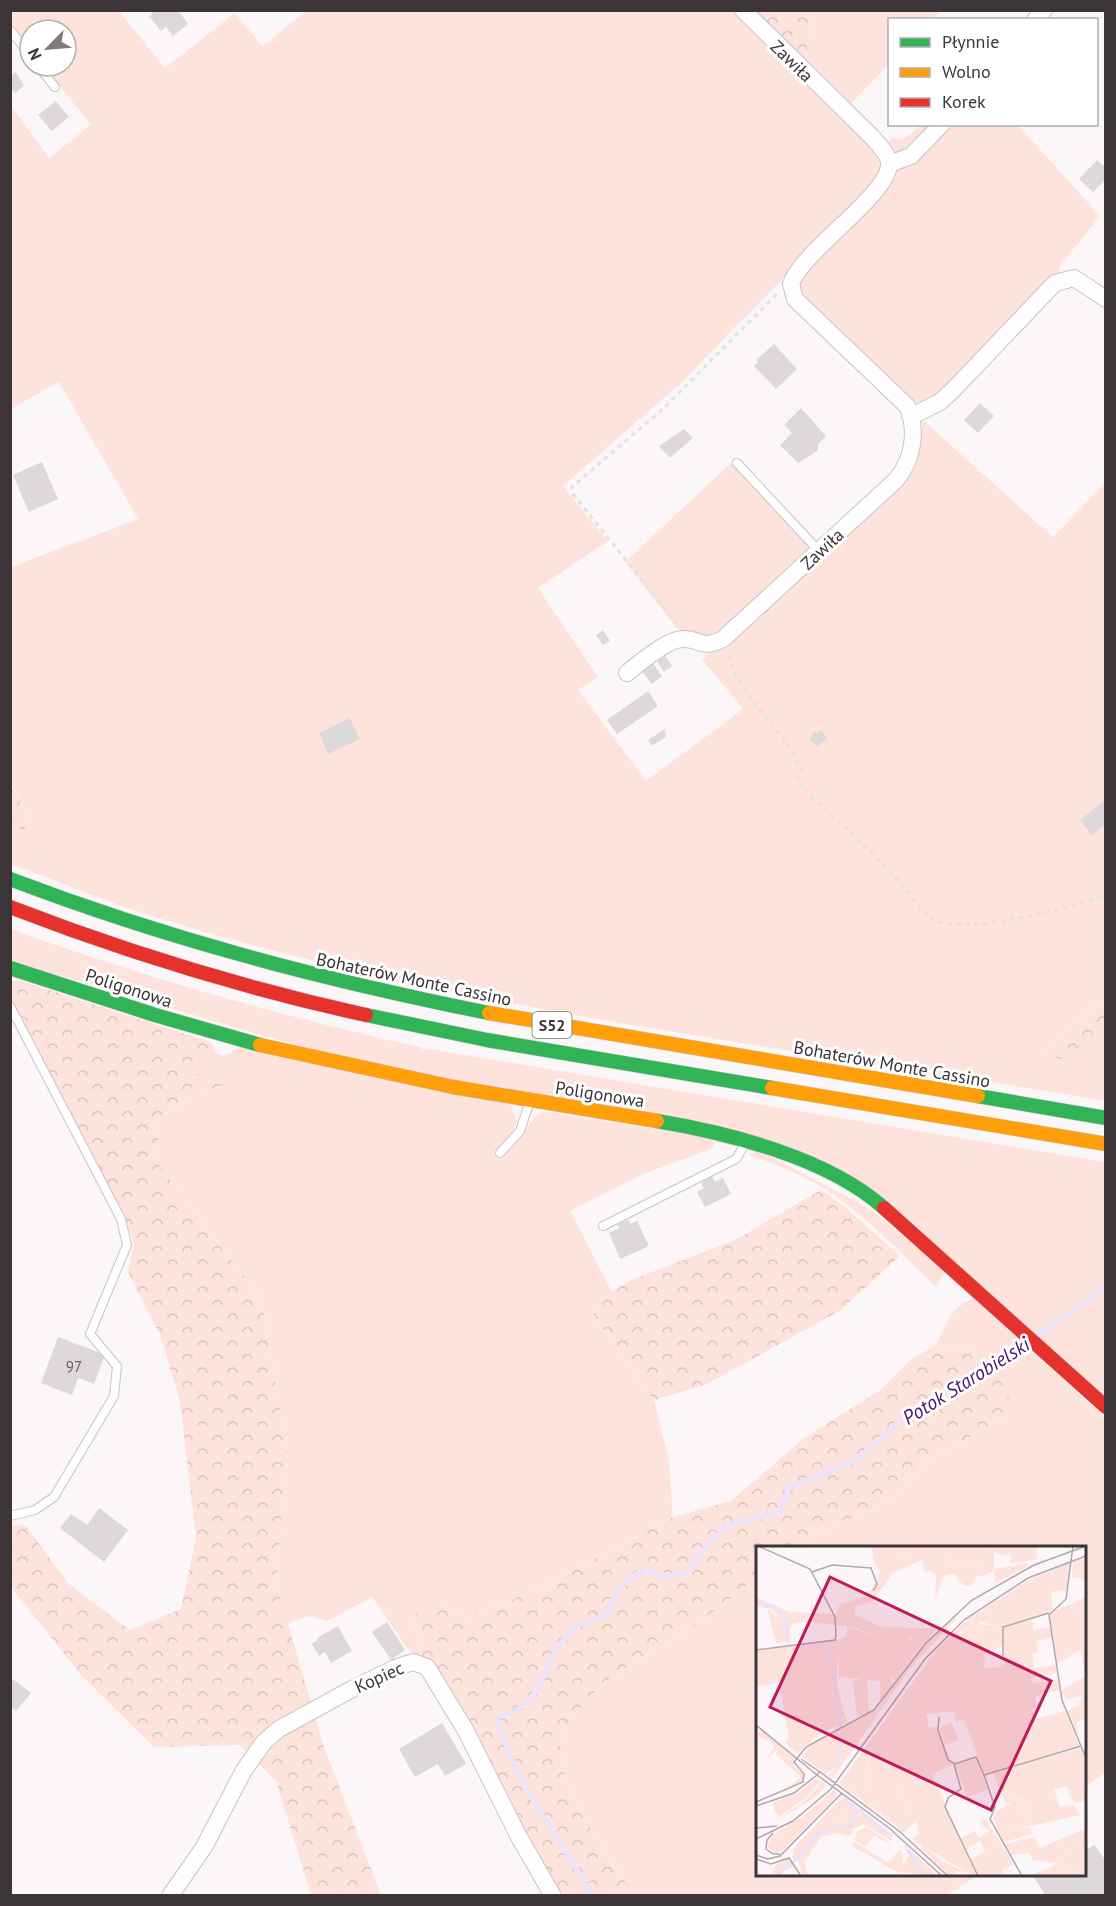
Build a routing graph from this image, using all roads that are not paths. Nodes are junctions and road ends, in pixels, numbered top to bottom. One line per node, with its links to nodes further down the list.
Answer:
1 (743, 10): 5 (street, Zawiła)
2 (48, 78): 3 (lane)
3 (55, 87)
4 (940, 126): 5 (street)
5 (889, 164): 7 (street)
6 (1106, 299): 7 (street)
7 (912, 416): 9 (street, Zawiła)
8 (737, 463): 9 (lane)
9 (820, 552): 10 (street, Zawiła)
10 (627, 673)
11 (10, 879): 16 (main road, Bohaterów Monte Cassino / S52)
12 (10, 907): 18 (main road, S52)
13 (10, 968): 15 (main road, Poligonowa)
14 (10, 1006): 22 (lane)
15 (530, 1101): 17 (main road, Poligonowa); 19 (lane)
16 (1106, 1118)
17 (747, 1139): 20 (lane); 21 (main road, Poligonowa)
18 (1106, 1144)
19 (500, 1153)
20 (603, 1226)
21 (1106, 1407)
22 (10, 1516)
23 (170, 1896): 24 (street, Kopiec)
24 (553, 1896)

